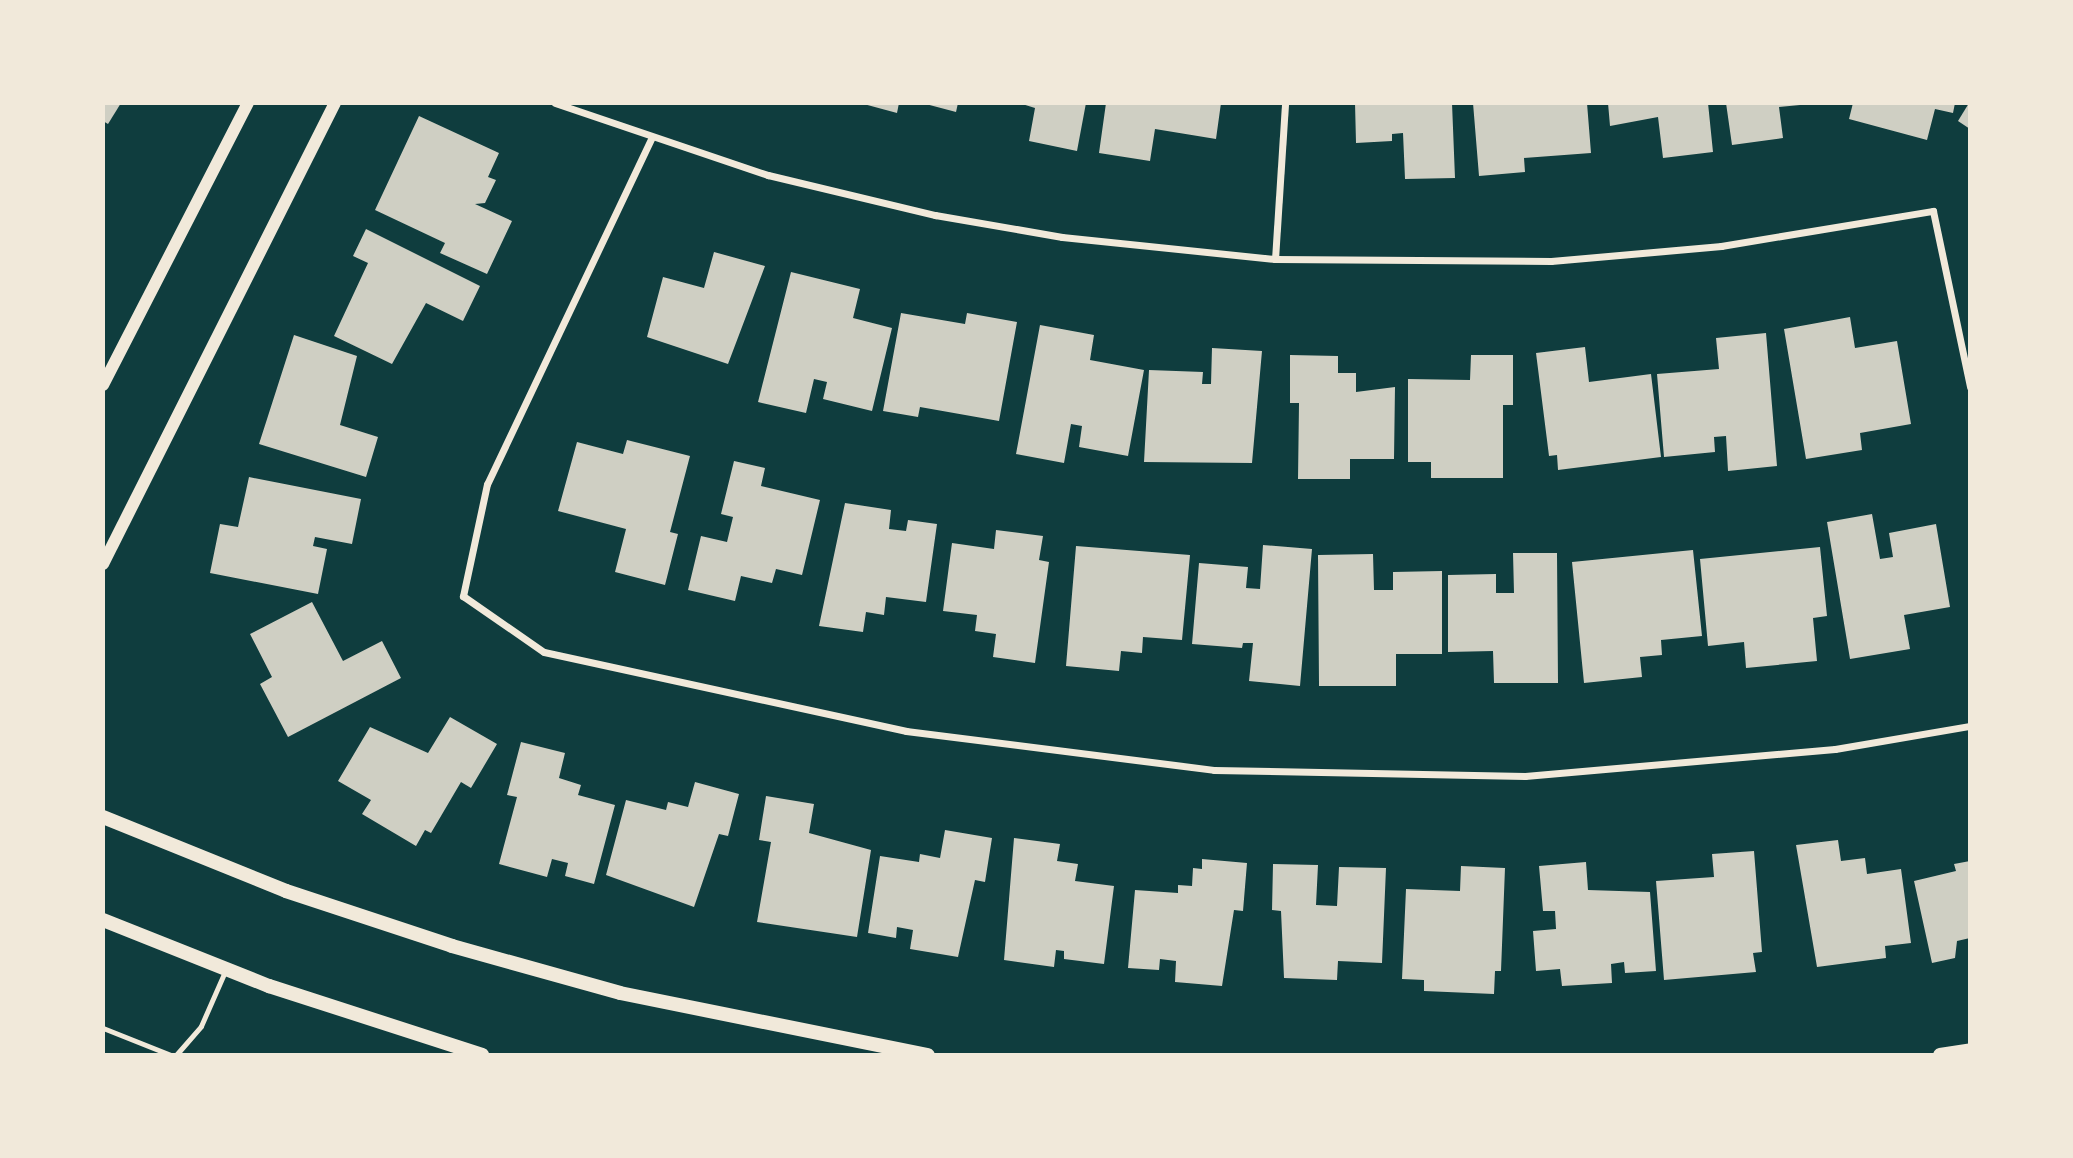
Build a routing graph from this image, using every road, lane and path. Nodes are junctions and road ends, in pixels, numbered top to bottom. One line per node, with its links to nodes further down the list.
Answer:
1 (248, 103): 7 (street)
2 (335, 103): 9 (street)
3 (555, 103): 5 (street)
4 (1284, 103): 6 (street)
5 (651, 139): 6 (street); 10 (street)
6 (1275, 259): 8 (street)
7 (103, 385)
8 (1970, 387)
9 (103, 564)
10 (1970, 726)
11 (103, 817): 18 (main road)
12 (103, 920): 13 (main road)
13 (226, 970): 16 (lane); 17 (main road)
14 (103, 1028): 16 (lane)
15 (1970, 1050): 19 (main road)
16 (174, 1055)
17 (482, 1055)
18 (928, 1055)
19 (1940, 1055)

